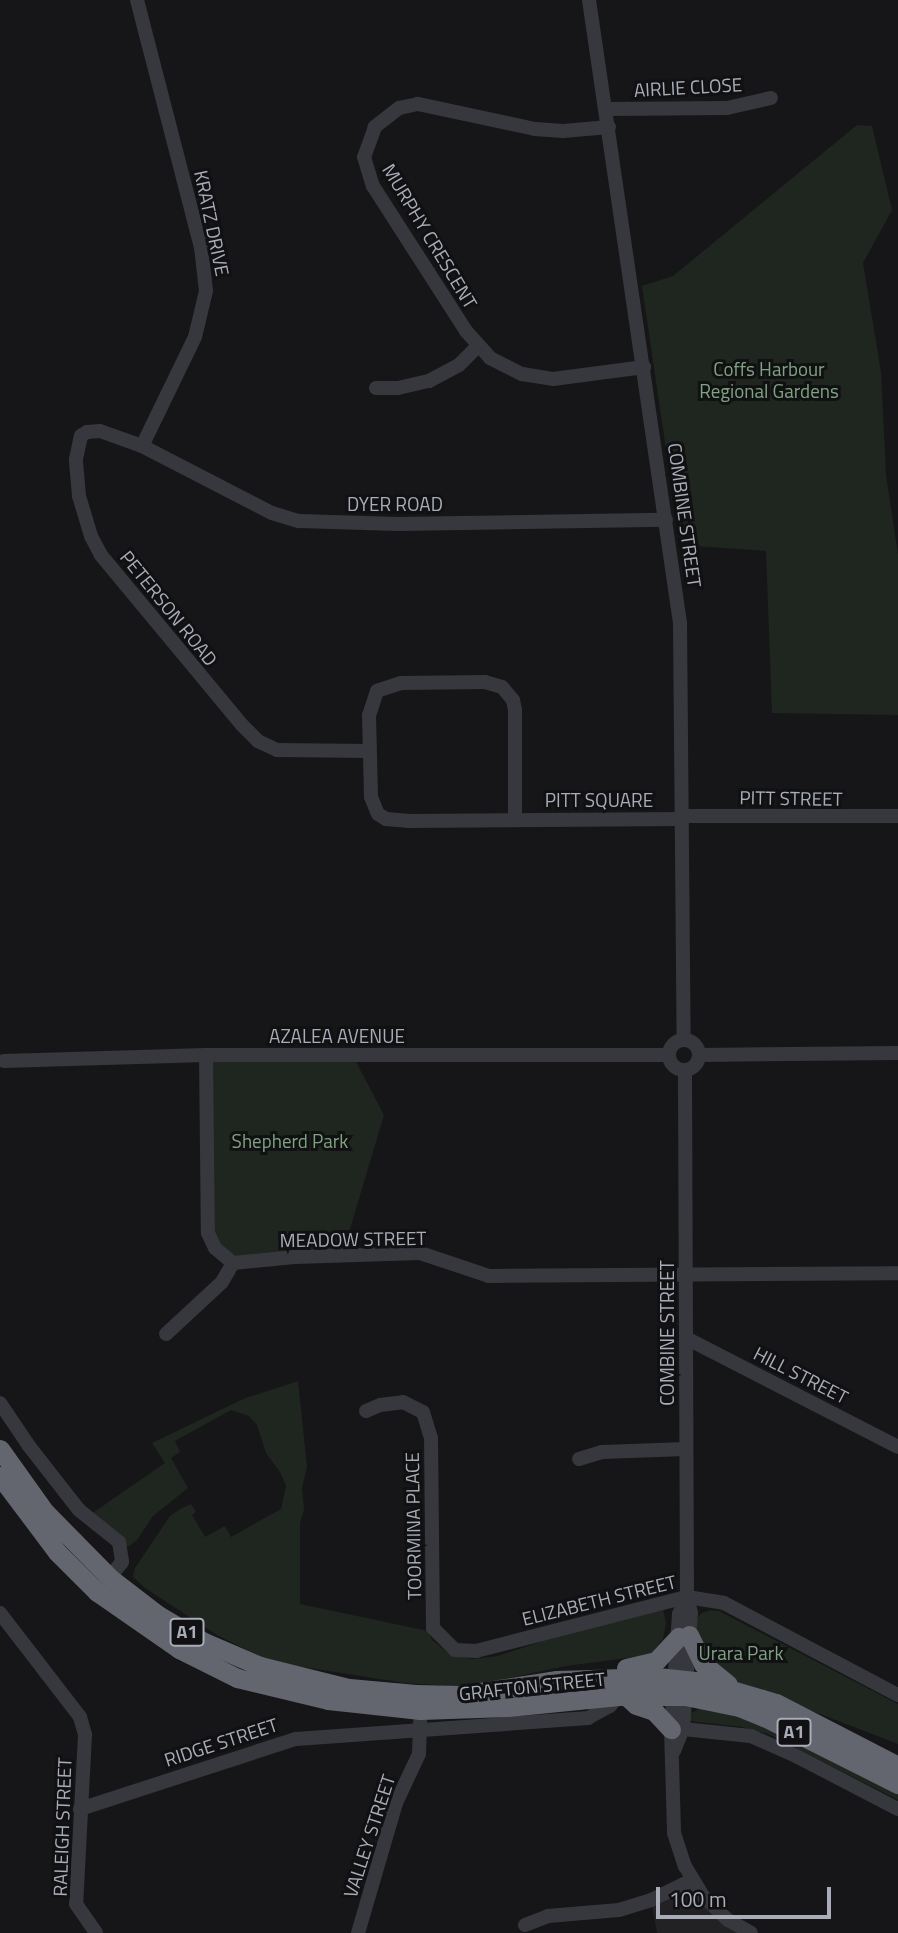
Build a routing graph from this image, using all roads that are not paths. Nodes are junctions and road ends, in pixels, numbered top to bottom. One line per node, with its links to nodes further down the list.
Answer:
1 (137, 0): 9 (street, KRATZ DRIVE)
2 (589, 0): 4 (street, COMBINE STREET)
3 (771, 98): 4 (street, AIRLIE CLOSE)
4 (607, 109): 5 (street, COMBINE STREET)
5 (609, 127): 6 (street, MURPHY CRESCENT); 7 (street, COMBINE STREET)
6 (477, 346): 7 (street, MURPHY CRESCENT); 8 (street)
7 (644, 367): 10 (street, COMBINE STREET)
8 (376, 388)
9 (142, 446): 10 (street, DYER ROAD); 11 (street, PETERSON ROAD)
10 (666, 520): 13 (street, COMBINE STREET)
11 (369, 751): 14 (street, PITT SQUARE); 14 (street, PITT SQUARE)
12 (898, 816): 13 (street, PITT STREET)
13 (682, 818): 14 (street, PITT SQUARE); 15 (street, COMBINE STREET)
14 (515, 820)
15 (684, 1040): 18 (street); 19 (street)
16 (898, 1053): 19 (street)
17 (206, 1055): 18 (street, AZALEA AVENUE); 20 (street, AZALEA AVENUE); 22 (street)
18 (669, 1055): 21 (street)
19 (699, 1055): 21 (street)
20 (4, 1061)
21 (685, 1070): 24 (street, COMBINE STREET)
22 (233, 1263): 24 (street, MEADOW STREET); 25 (street)
23 (898, 1273): 24 (street, MEADOW STREET)
24 (686, 1275): 26 (street, COMBINE STREET)
25 (166, 1334)
26 (686, 1338): 29 (street, HILL STREET); 31 (street, COMBINE STREET)
27 (0, 1404): 34 (street)
28 (366, 1411): 38 (street, TOORMINA PLACE)
29 (898, 1447)
30 (0, 1449): 34 (highway, A1)
31 (686, 1450): 32 (street); 35 (street, COMBINE STREET)
32 (579, 1459)
33 (0, 1476): 34 (highway, A1)
34 (104, 1585): 39 (highway, GRAFTON STREET / A1); 44 (highway, A1)
35 (687, 1597): 37 (street, COMBINE STREET); 38 (street, ELIZABETH STREET); 42 (street, ELIZABETH STREET)
36 (0, 1613): 48 (street, RALEIGH STREET)
37 (684, 1636): 39 (highway); 40 (street, COMBINE STREET); 41 (highway)
38 (455, 1650)
39 (557, 1680): 40 (highway, GRAFTON STREET / A1)
40 (680, 1687): 41 (highway, GRAFTON STREET / A1); 43 (highway, GRAFTON STREET / A1); 45 (street, COMBINE STREET); 47 (highway, GRAFTON STREET / A1)
41 (735, 1688): 46 (highway, GRAFTON STREET / A1)
42 (898, 1695)
43 (622, 1701): 44 (highway, GRAFTON STREET / A1); 45 (highway)
44 (420, 1720): 48 (street, RIDGE STREET); 53 (street, VALLEY STREET)
45 (677, 1729): 49 (street); 50 (street, COMBINE STREET)
46 (898, 1766)
47 (898, 1784)
48 (80, 1809): 52 (street, RALEIGH STREET)
49 (898, 1809)
50 (692, 1880): 51 (street); 54 (street, COMBINE STREET)
51 (525, 1925)
52 (96, 1933)
53 (358, 1933)
54 (751, 1933)

